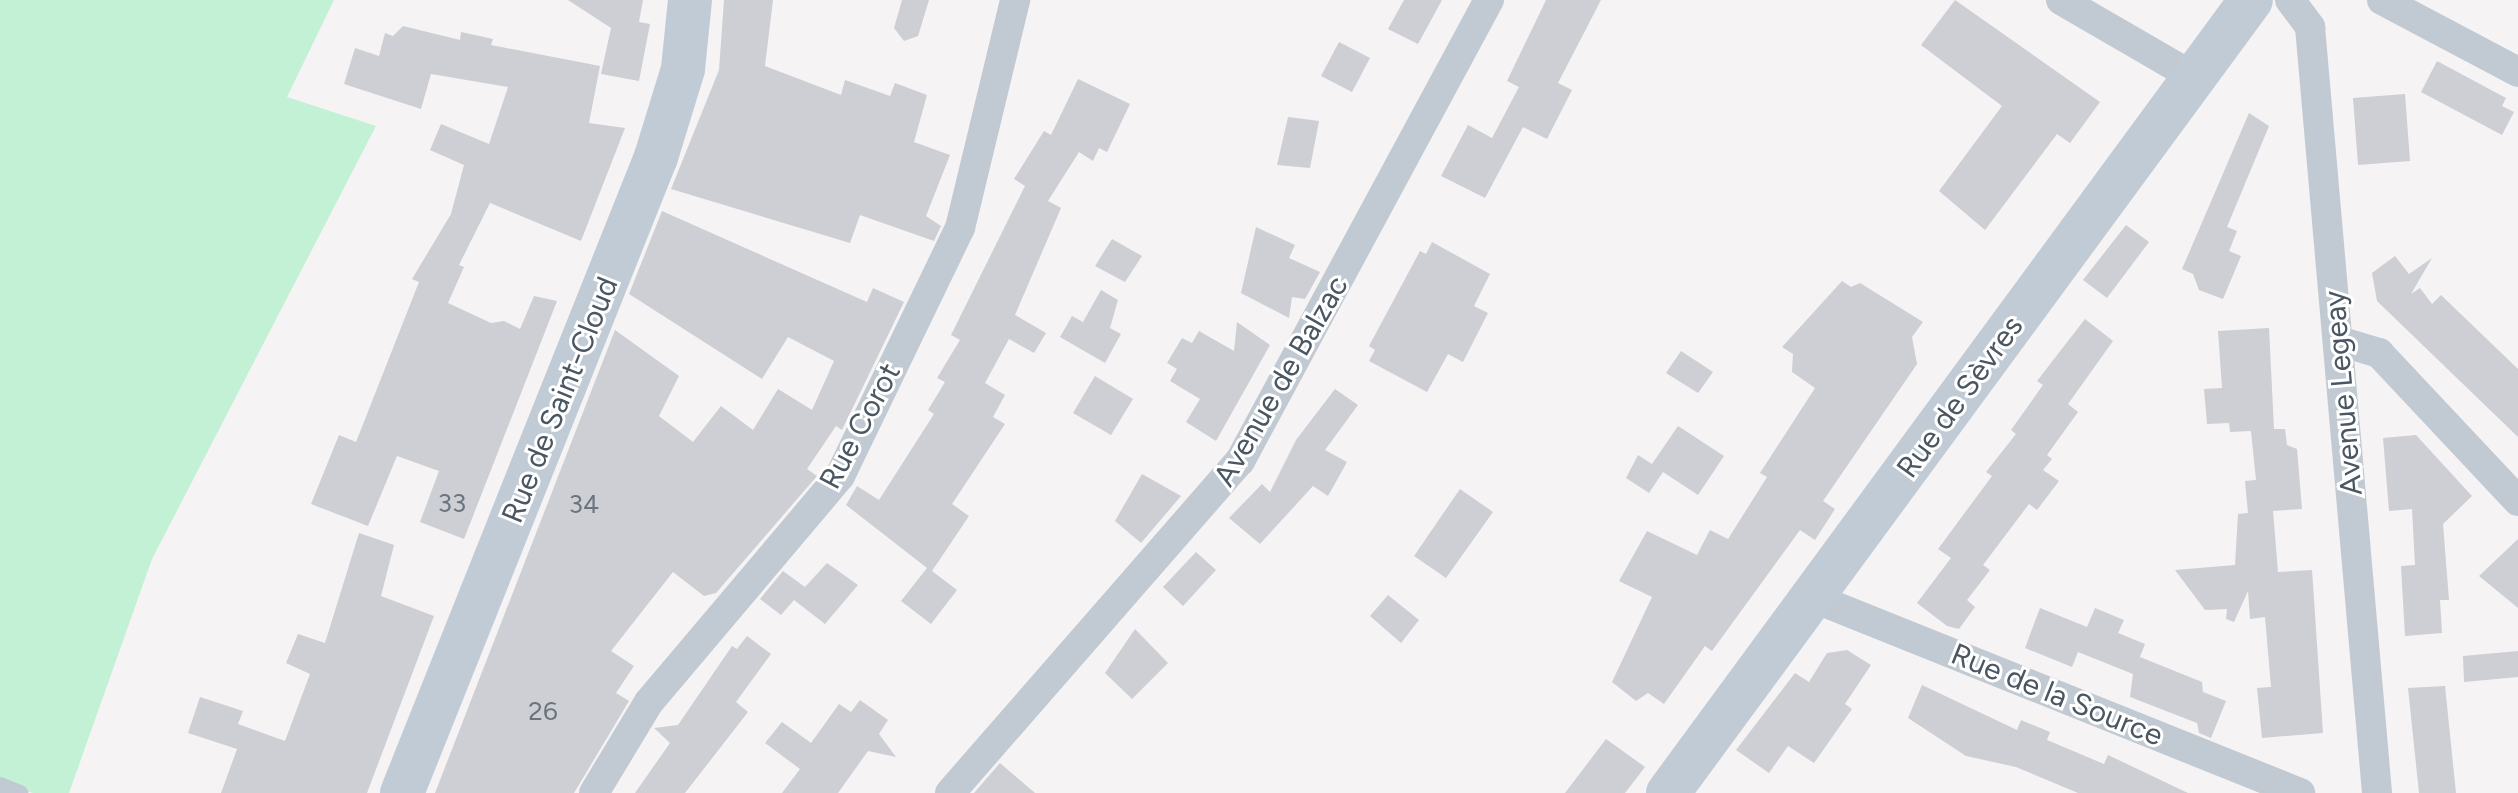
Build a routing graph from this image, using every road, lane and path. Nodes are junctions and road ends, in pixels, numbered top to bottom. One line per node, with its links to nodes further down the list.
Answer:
1 (690, 0): 15 (main road, Rue de Saint-Cloud)
2 (1015, 0): 16 (street, Rue Corot)
3 (1489, 0): 17 (street, Avenue de Balzac)
4 (2061, 0): 9 (street)
5 (2251, 0): 9 (main road, Rue de Sèvres)
6 (2290, 0): 10 (street, Avenue Legeay)
7 (2382, 0): 8 (street)
8 (2518, 72)
9 (2192, 76): 12 (main road, Rue de Sèvres)
10 (2339, 341): 11 (street); 20 (street, Avenue Legeay)
11 (2518, 501)
12 (1814, 598): 18 (main road, Rue de Sèvres); 19 (street, Rue de la Source)
13 (0, 785): 14 (lane)
14 (20, 793)
15 (402, 793)
16 (594, 793)
17 (950, 793)
18 (1668, 793)
19 (2300, 793)
20 (2377, 793)

